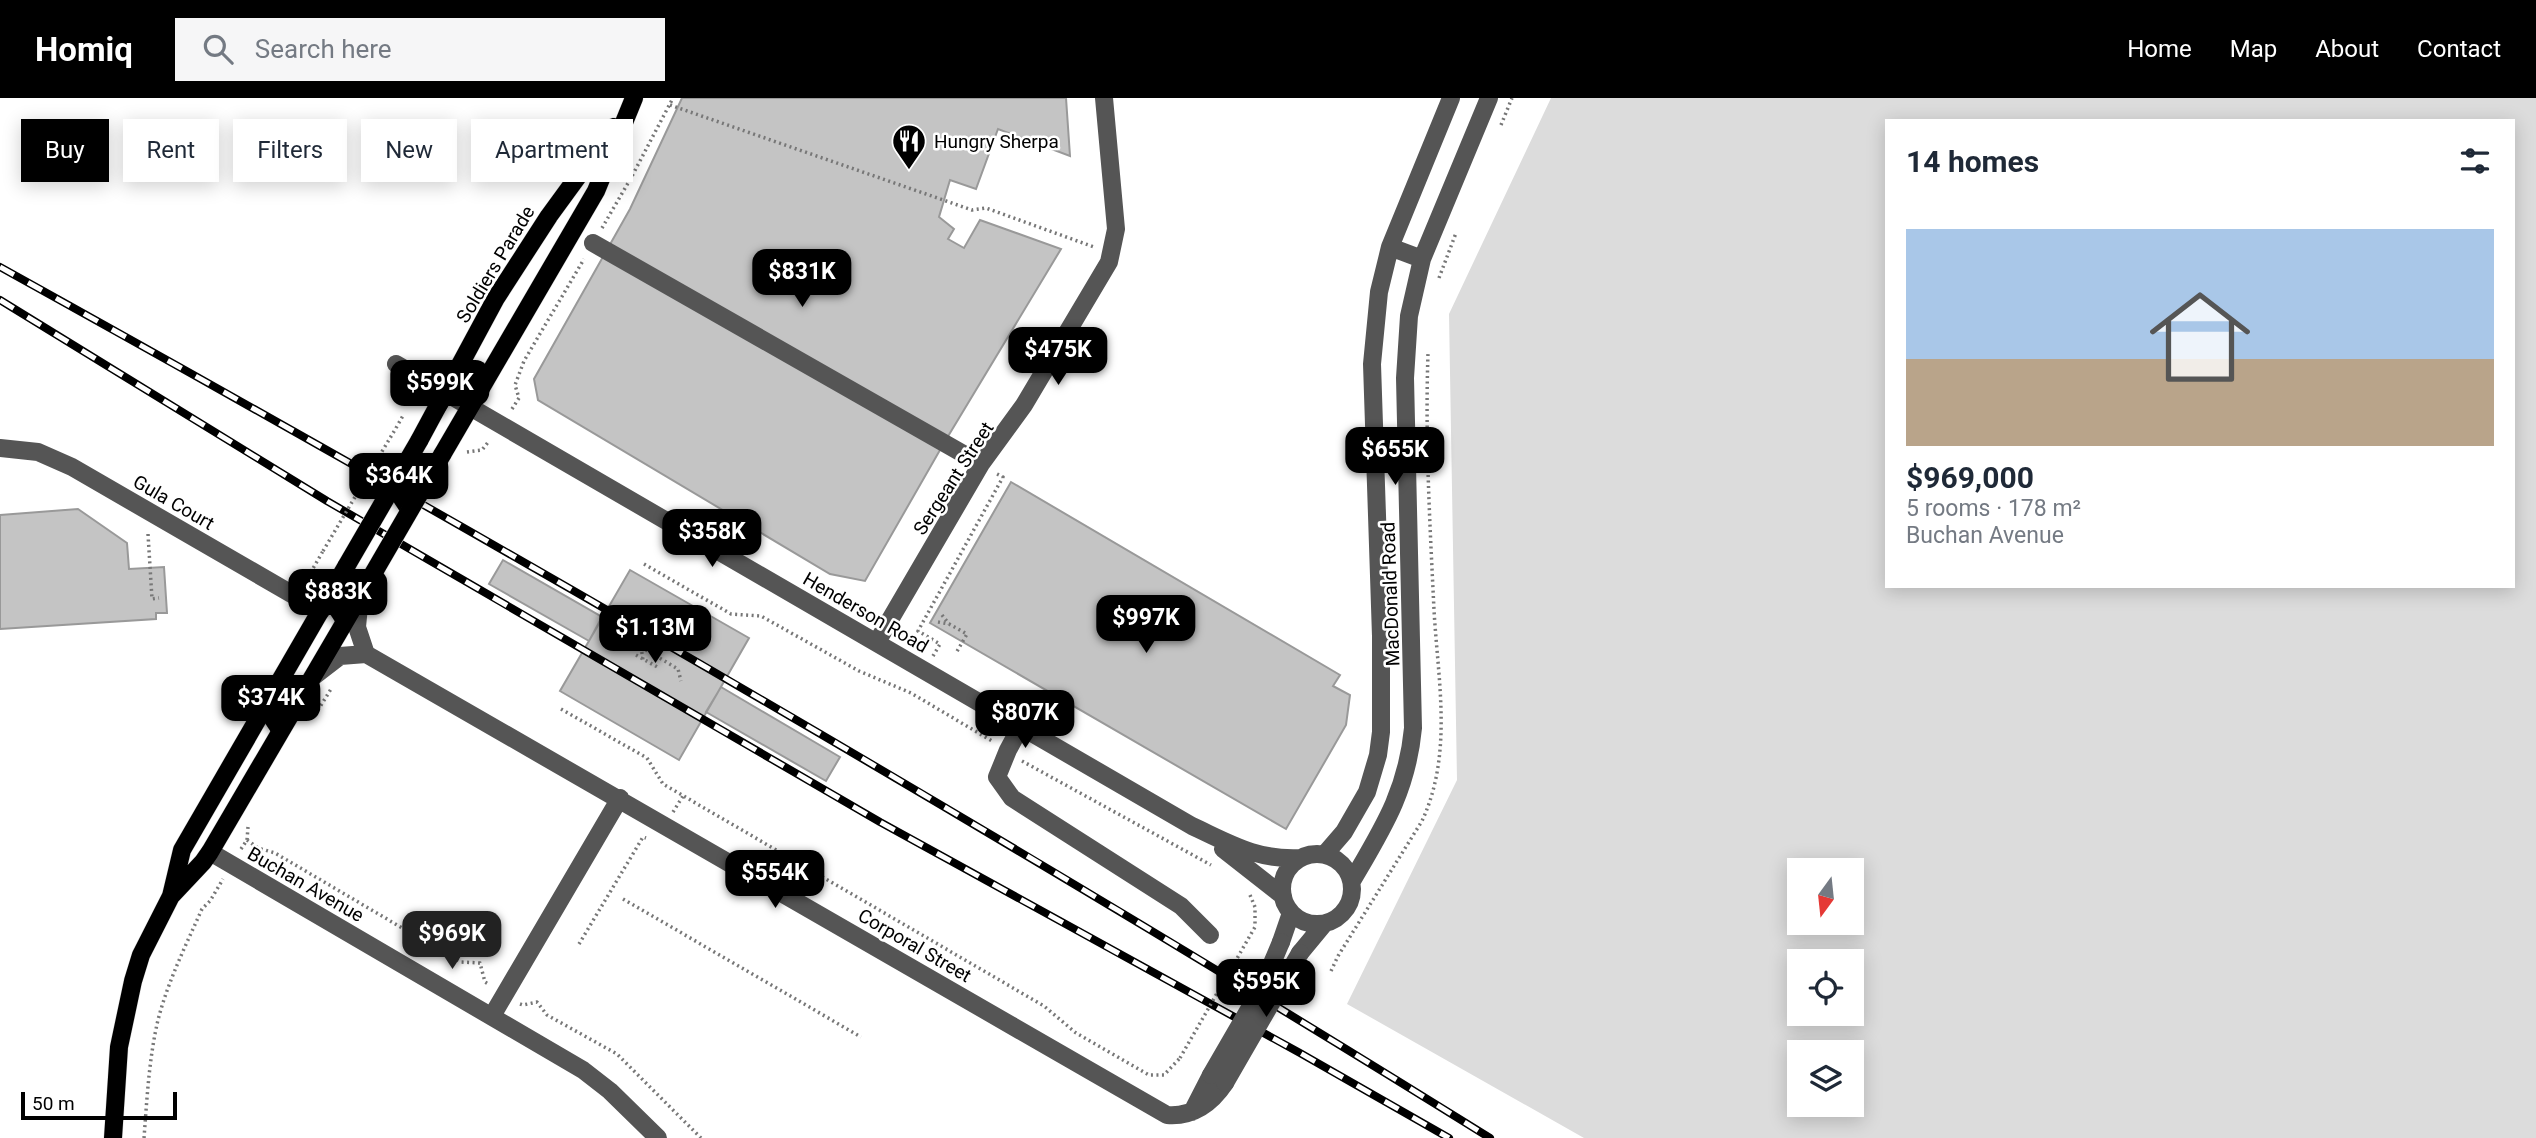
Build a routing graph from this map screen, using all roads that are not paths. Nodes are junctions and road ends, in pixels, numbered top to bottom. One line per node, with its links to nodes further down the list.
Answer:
1 (1104, 98): 12 (street, Sergeant Street)
2 (1451, 98): 6 (street, MacDonald Road)
3 (1489, 98): 7 (street, MacDonald Road)
4 (632, 101): 9 (main road, Soldiers Parade); 10 (main road, Soldiers Parade)
5 (593, 243): 12 (street)
6 (1390, 247): 7 (street); 22 (street, MacDonald Road)
7 (1422, 259): 24 (street, MacDonald Road)
8 (396, 363): 9 (street, Henderson Road)
9 (446, 392): 10 (street, Henderson Road); 14 (main road, Soldiers Parade, bridge)
10 (471, 406): 13 (main road, Soldiers Parade, bridge); 15 (street, Henderson Road)
11 (0, 448): 14 (street, Gula Court)
12 (981, 464): 15 (street, Sergeant Street)
13 (360, 596): 16 (street); 17 (main road, Soldiers Parade)
14 (321, 611): 26 (main road, Soldiers Parade)
15 (877, 642): 18 (street, Henderson Road)
16 (366, 653): 17 (street); 19 (street, Corporal Street)
17 (312, 677): 21 (main road, Soldiers Parade)
18 (1021, 726): 20 (street, Henderson Road); 29 (street)
19 (620, 798): 30 (street); 31 (street, Corporal Street)
20 (1192, 826): 23 (street, Henderson Road); 25 (street, Henderson Road)
21 (210, 852): 26 (main road, Soldiers Parade); 30 (street, Buchan Avenue)
22 (1325, 855): 23 (street); 24 (street)
23 (1300, 858): 25 (street)
24 (1352, 881): 28 (street)
25 (1283, 895): 27 (street)
26 (171, 896): 32 (main road, Soldiers Parade)
27 (1291, 913): 28 (street); 31 (street, bridge)
28 (1324, 923): 31 (street, bridge)
29 (1210, 935)
30 (492, 1016): 33 (street, Buchan Avenue)
31 (1218, 1079)
32 (113, 1138)
33 (658, 1138)

